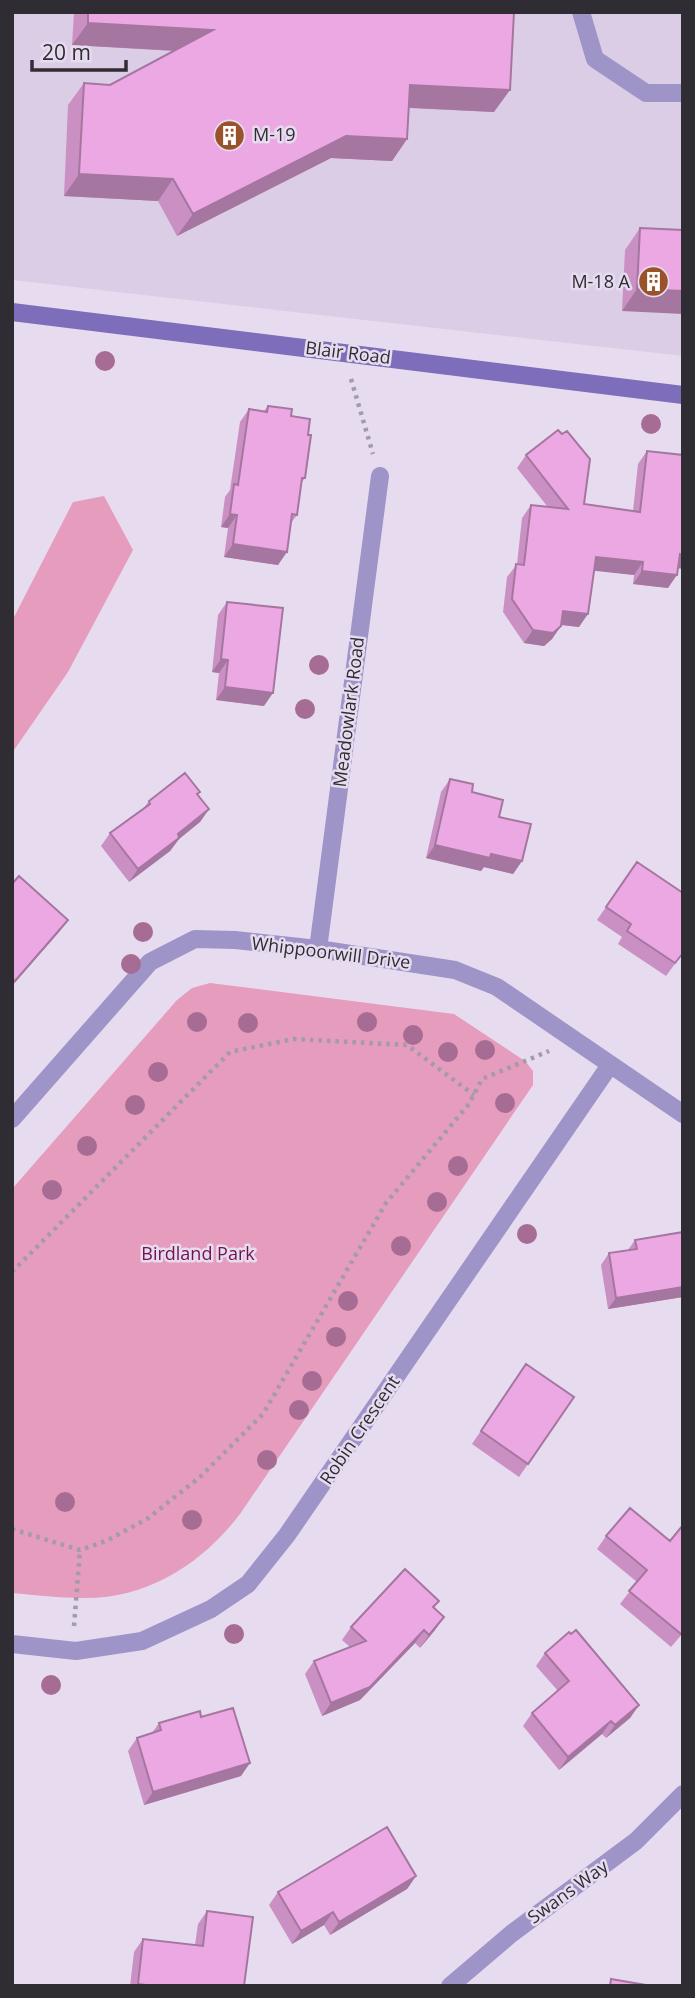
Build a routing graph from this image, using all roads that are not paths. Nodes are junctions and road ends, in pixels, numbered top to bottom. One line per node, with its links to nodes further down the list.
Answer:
1 (581, 12): 2 (street)
2 (683, 93)
3 (12, 312): 4 (street, Blair Road)
4 (683, 395)
5 (380, 476): 6 (street, Meadowlark Road)
6 (318, 949): 7 (street, Whippoorwill Drive); 9 (street, Whippoorwill Drive)
7 (610, 1065): 8 (street, Whippoorwill Drive); 10 (street, Robin Crescent)
8 (683, 1114)
9 (12, 1119)
10 (12, 1644)
11 (683, 1794): 12 (street, Swans Way)
12 (450, 1986)

